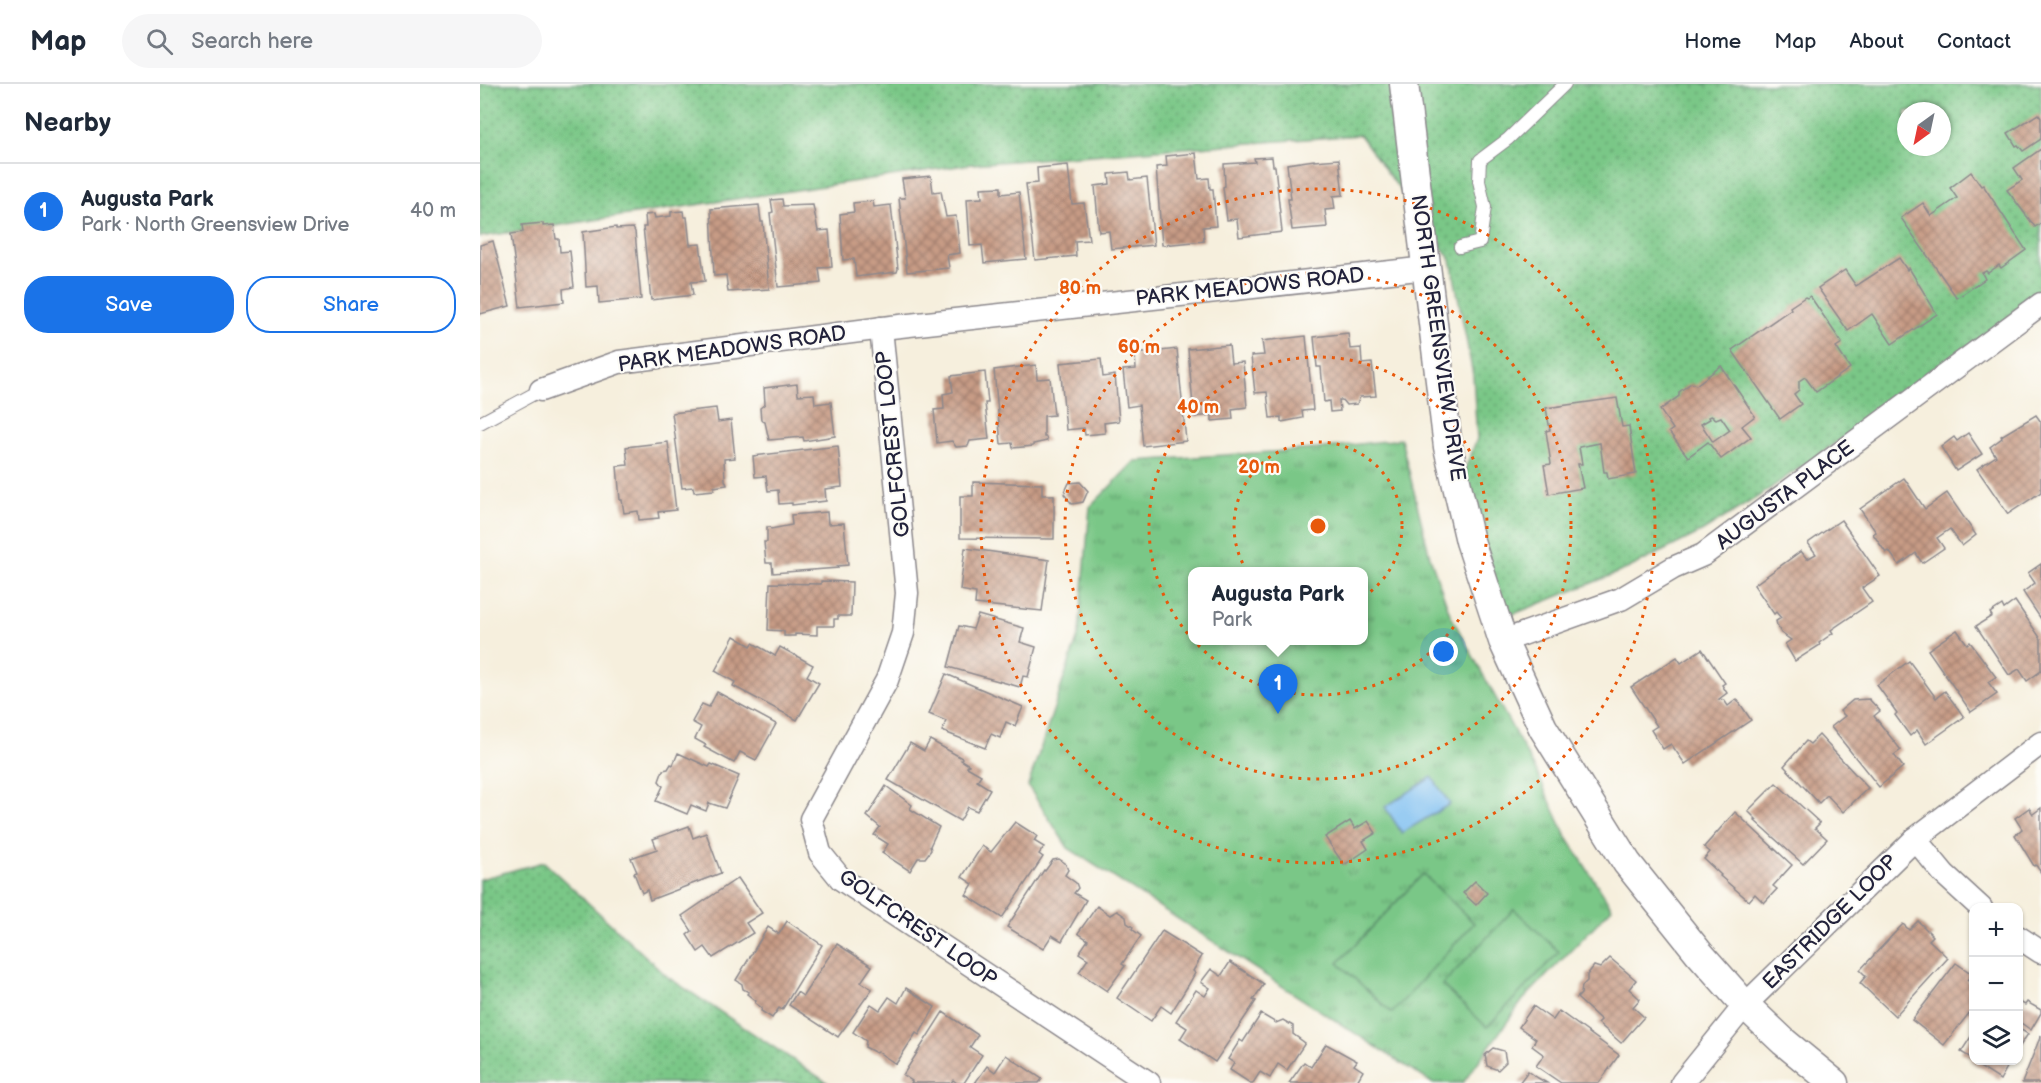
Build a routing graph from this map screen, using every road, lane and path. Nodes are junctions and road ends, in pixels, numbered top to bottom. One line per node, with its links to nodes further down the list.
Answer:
1 (1404, 84): 4 (street, NORTH GREENSVIEW DRIVE)
2 (1565, 84): 3 (lane)
3 (1460, 247)
4 (1427, 268): 6 (street, PARK MEADOWS ROAD); 9 (street, NORTH GREENSVIEW DRIVE)
5 (2041, 304): 9 (street, AUGUSTA PLACE)
6 (881, 328): 7 (street, PARK MEADOWS ROAD); 16 (street, GOLFCREST LOOP)
7 (541, 390): 8 (lane)
8 (480, 423)
9 (1503, 641): 15 (street, NORTH GREENSVIEW DRIVE)
10 (2041, 743): 11 (street, EASTRIDGE LOOP)
11 (1915, 839): 12 (street, EASTRIDGE LOOP); 15 (street, EASTRIDGE LOOP)
12 (1976, 903)
13 (2023, 940): 14 (street)
14 (2041, 952)
15 (1745, 1005): 17 (street); 18 (street, NORTH GREENSVIEW DRIVE)
16 (1149, 1083)
17 (1682, 1083)
18 (1834, 1083)

